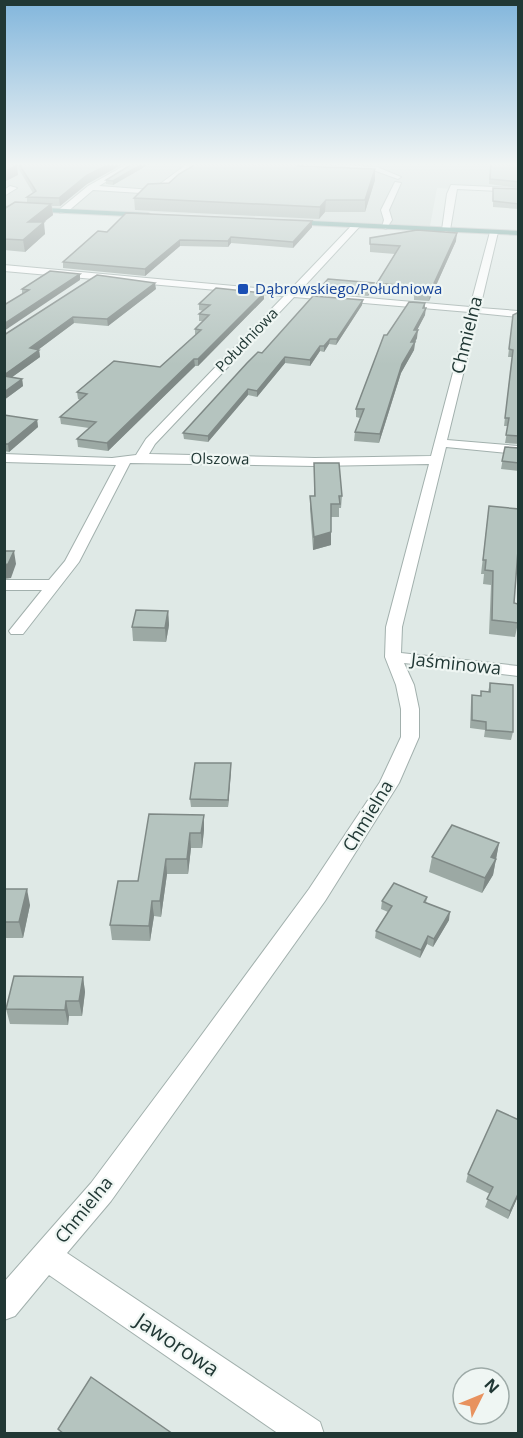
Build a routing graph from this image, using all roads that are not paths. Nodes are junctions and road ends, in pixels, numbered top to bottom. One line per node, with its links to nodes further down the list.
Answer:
1 (351, 231): 8 (street, Południowa)
2 (473, 231): 3 (main road)
3 (494, 232): 4 (main road); 9 (street, Chmielna)
4 (519, 233)
5 (4, 268): 6 (street)
6 (96, 276): 7 (street); 8 (street)
7 (81, 286)
8 (292, 293): 9 (street); 14 (street, Południowa)
9 (474, 310): 10 (street); 11 (street, Chmielna)
10 (519, 314)
11 (440, 443): 12 (street); 15 (street, Chmielna)
12 (519, 450)
13 (4, 458): 16 (street, Olszowa)
14 (141, 458): 15 (street, Olszowa); 16 (street, Olszowa)
15 (436, 460): 20 (street, Chmielna)
16 (125, 461): 18 (street)
17 (4, 585): 18 (street)
18 (54, 585): 19 (street)
19 (17, 631)
20 (393, 657): 21 (street, Jaśminowa); 22 (street, Chmielna)
21 (519, 670)
22 (46, 1256): 23 (street, Chmielna); 24 (street, Jaworowa)
23 (4, 1305)
24 (308, 1434)

